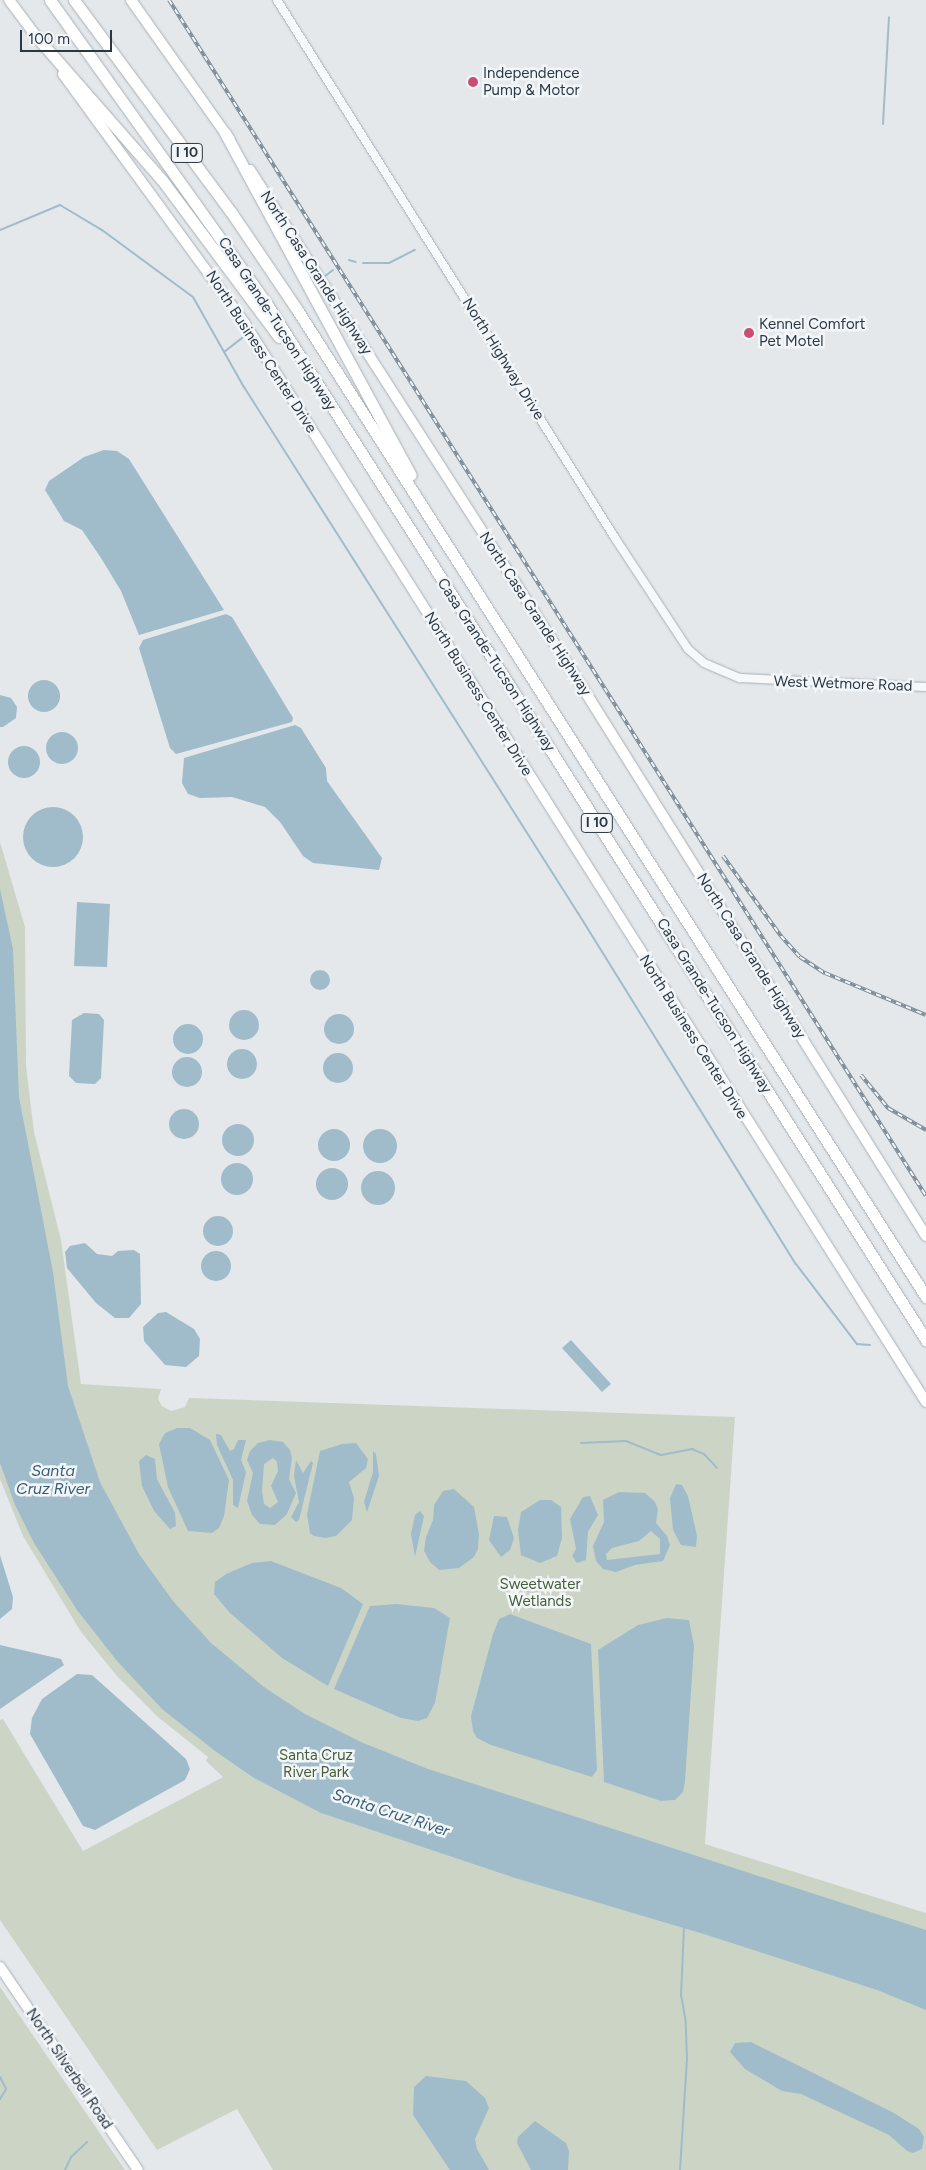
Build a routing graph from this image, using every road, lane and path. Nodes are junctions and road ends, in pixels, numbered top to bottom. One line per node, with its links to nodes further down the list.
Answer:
1 (8, 0): 6 (main road, North Business Center Drive)
2 (50, 0): 8 (highway, Casa Grande-Tucson Highway / I 10)
3 (74, 0): 9 (highway, Casa Grande-Tucson Highway / I 10)
4 (131, 0): 7 (main road, North Casa Grande Highway)
5 (276, 0): 10 (street, North Highway Drive)
6 (34, 34): 8 (highway); 15 (main road, North Business Center Drive)
7 (225, 133): 9 (highway); 12 (main road, North Casa Grande Highway)
8 (331, 406): 14 (highway, Casa Grande-Tucson Highway / I 10)
9 (442, 534): 13 (highway, Casa Grande-Tucson Highway / I 10)
10 (760, 680): 11 (street, West Wetmore Road)
11 (926, 687)
12 (926, 1236)
13 (926, 1297)
14 (926, 1340)
15 (926, 1402)
16 (0, 1967): 17 (main road, North Silverbell Road)
17 (138, 2170)

